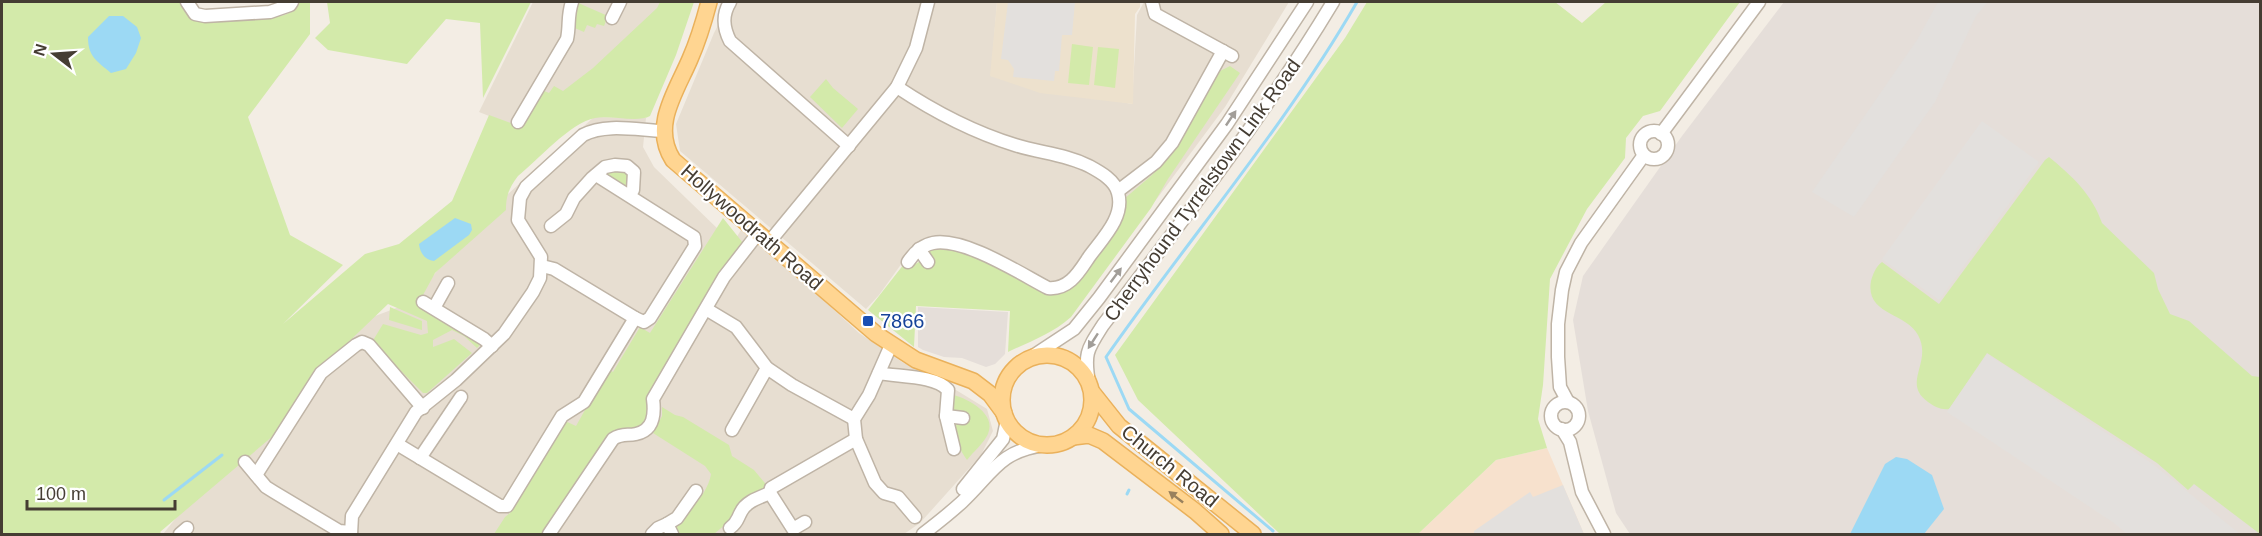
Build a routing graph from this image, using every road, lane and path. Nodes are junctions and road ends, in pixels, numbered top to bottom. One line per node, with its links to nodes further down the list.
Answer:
1 (187, 2): 2 (street)
2 (292, 2)
3 (572, 2): 14 (street)
4 (620, 2): 12 (street)
5 (709, 2): 15 (main road)
6 (730, 2): 17 (street)
7 (928, 2): 13 (street)
8 (1152, 2): 20 (street)
9 (1307, 2): 33 (street, Cherryhound Tyrrelstown Link Road, one-way to 9)
10 (1333, 2): 38 (street, Cherryhound Tyrrelstown Link Road, one-way to 38)
11 (1759, 2): 16 (street)
12 (612, 18)
13 (897, 87): 17 (street); 20 (street)
14 (518, 122)
15 (663, 131): 23 (main road, Hollywoodrath Road); 27 (street)
16 (1661, 134): 18 (street); 18 (street)
17 (849, 146): 23 (street)
18 (1644, 155): 39 (street)
19 (596, 175): 21 (street); 21 (street); 22 (street)
20 (1118, 191): 24 (street)
21 (629, 195): 30 (street)
22 (551, 226)
23 (764, 236): 29 (street); 31 (main road, Hollywoodrath Road)
24 (919, 249): 25 (street); 26 (street)
25 (908, 262)
26 (928, 262)
27 (542, 266): 30 (street); 32 (street)
28 (448, 283): 32 (street)
29 (706, 309): 34 (street); 64 (street)
30 (635, 318): 53 (street)
31 (891, 345): 36 (street); 37 (main road, Hollywoodrath Road)
32 (492, 346): 41 (street)
33 (1030, 358): 35 (main road); 38 (main road)
34 (767, 368): 45 (street); 47 (street)
35 (1013, 371): 37 (main road, Hollywoodrath Road); 43 (main road)
36 (879, 373): 42 (street); 45 (street)
37 (973, 381): 43 (main road, Hollywoodrath Road)
38 (1091, 387): 48 (main road); 68 (main road, Church Road)
39 (1563, 393): 46 (street); 46 (street)
40 (461, 397): 53 (street)
41 (423, 408): 50 (street); 55 (street)
42 (946, 416): 44 (street); 52 (street)
43 (1006, 417): 51 (main road); 58 (street)
44 (963, 418)
45 (854, 419): 49 (street)
46 (1567, 428): 69 (street)
47 (732, 430)
48 (1073, 437): 51 (main road); 67 (main road, Church Road, one-way to 48)
49 (856, 439): 57 (street); 59 (street)
50 (397, 444): 53 (street); 63 (street)
51 (1044, 445): 58 (street)
52 (954, 449)
53 (420, 458)
54 (245, 462): 55 (street)
55 (256, 475): 63 (street)
56 (696, 491): 62 (street)
57 (770, 493): 60 (street); 61 (street)
58 (943, 516): 66 (street)
59 (915, 517)
60 (805, 522)
61 (730, 528)
62 (669, 529): 65 (street)
63 (351, 533)
64 (549, 534)
65 (652, 534)
66 (923, 534)
67 (1221, 534)
68 (1253, 534)
69 (1604, 534)

